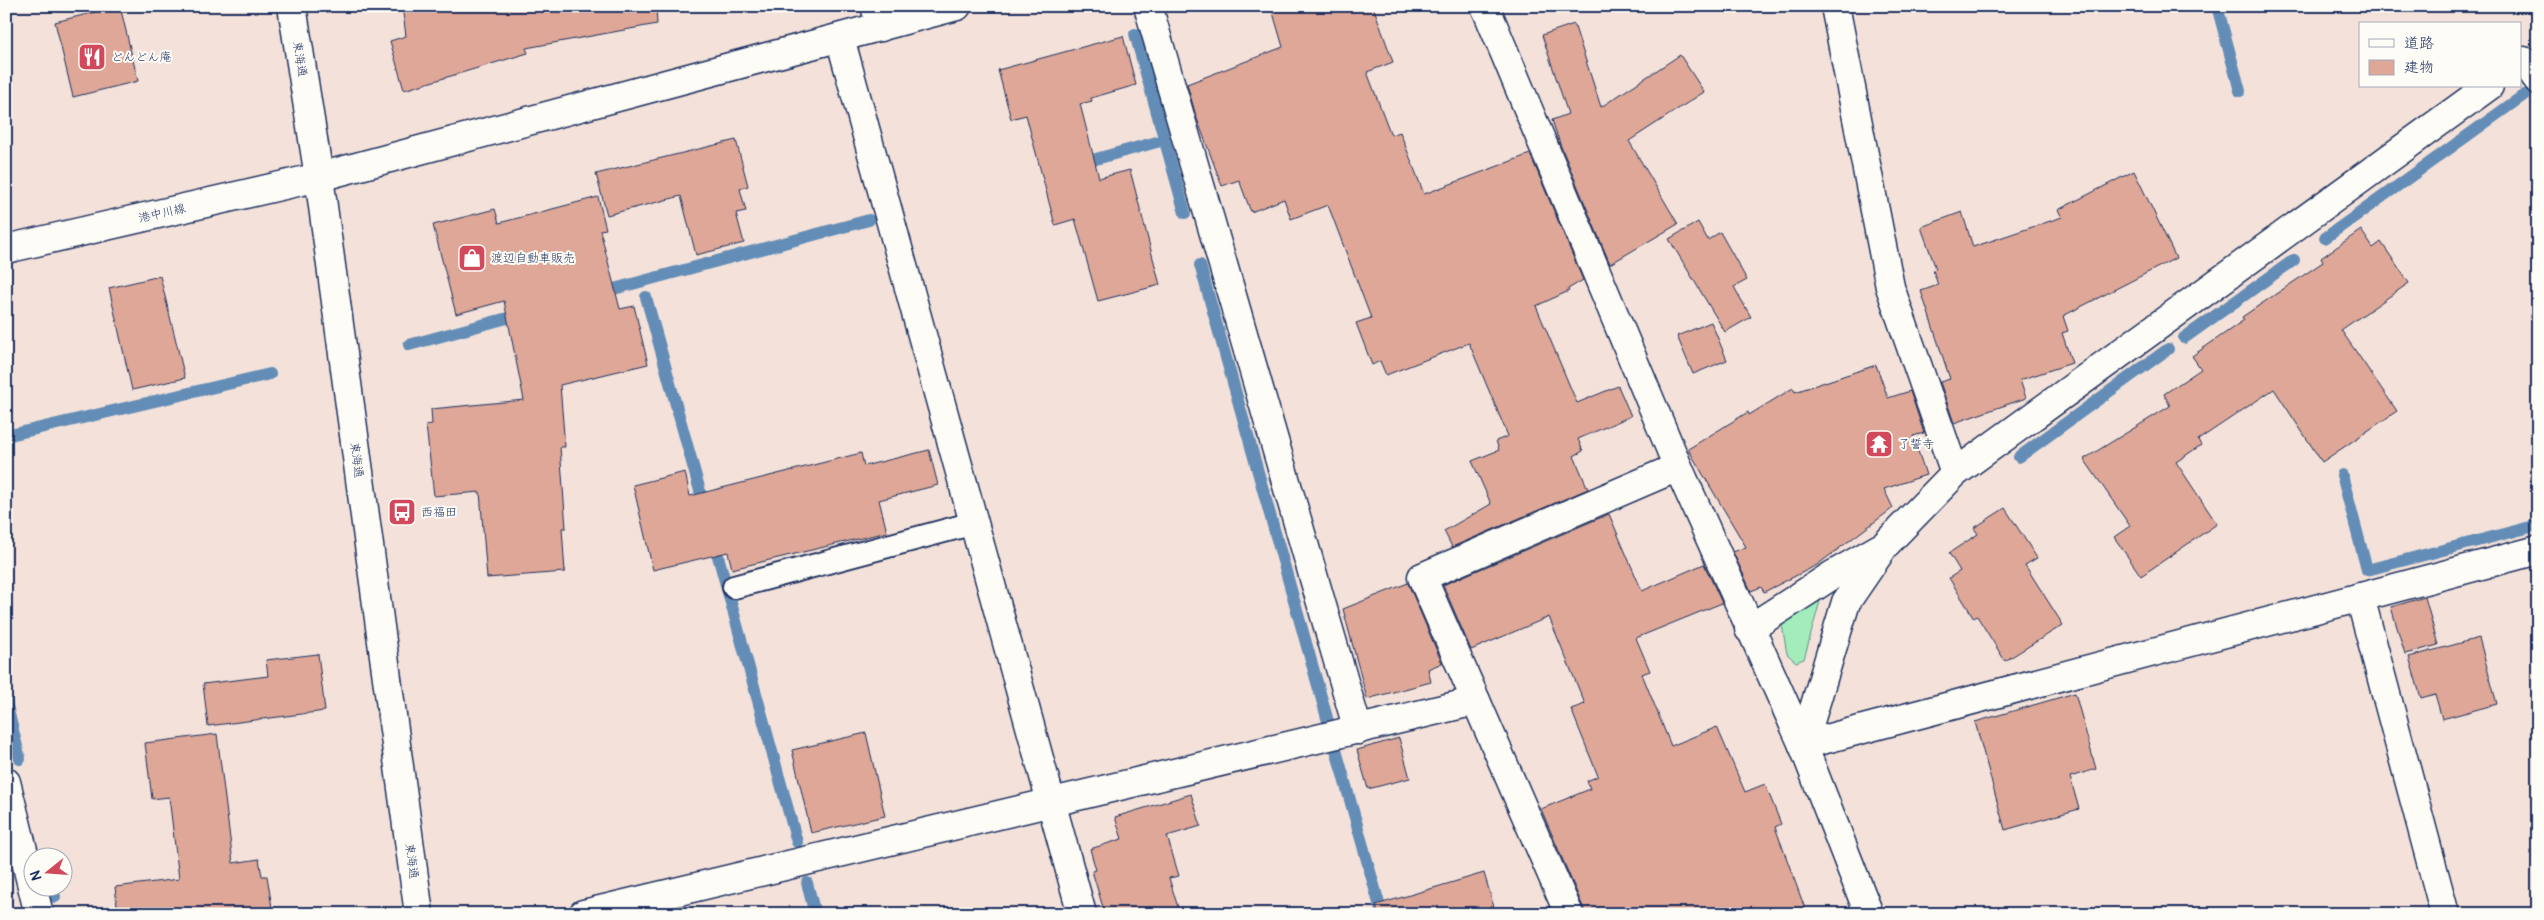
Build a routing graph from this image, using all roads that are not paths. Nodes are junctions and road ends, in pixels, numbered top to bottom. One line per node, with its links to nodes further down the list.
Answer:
1 (292, 6): 9 (street, 東海通)
2 (957, 6): 6 (street, 港中川線)
3 (1148, 6): 20 (street)
4 (1485, 6): 11 (street)
5 (1835, 6): 12 (street)
6 (878, 17): 7 (street, 港中川線)
7 (840, 38): 9 (street, 港中川線); 13 (street)
8 (2486, 88): 12 (street)
9 (319, 177): 10 (street, 港中川線); 25 (street, 東海通)
10 (6, 249)
11 (1678, 467): 18 (street); 19 (street)
12 (1955, 473): 14 (street)
13 (974, 523): 16 (lane); 23 (street)
14 (1885, 545): 18 (street); 21 (street)
15 (2538, 550): 17 (street)
16 (734, 587)
17 (2360, 597): 21 (street); 30 (street)
18 (1749, 629): 21 (street)
19 (1476, 701): 20 (street); 28 (street)
20 (1340, 734): 23 (street)
21 (1803, 745): 29 (street)
22 (6, 782): 24 (street)
23 (1052, 804): 26 (street); 27 (street)
24 (39, 914)
25 (419, 914)
26 (582, 914)
27 (1082, 914)
28 (1569, 914)
29 (1869, 914)
30 (2445, 914)

